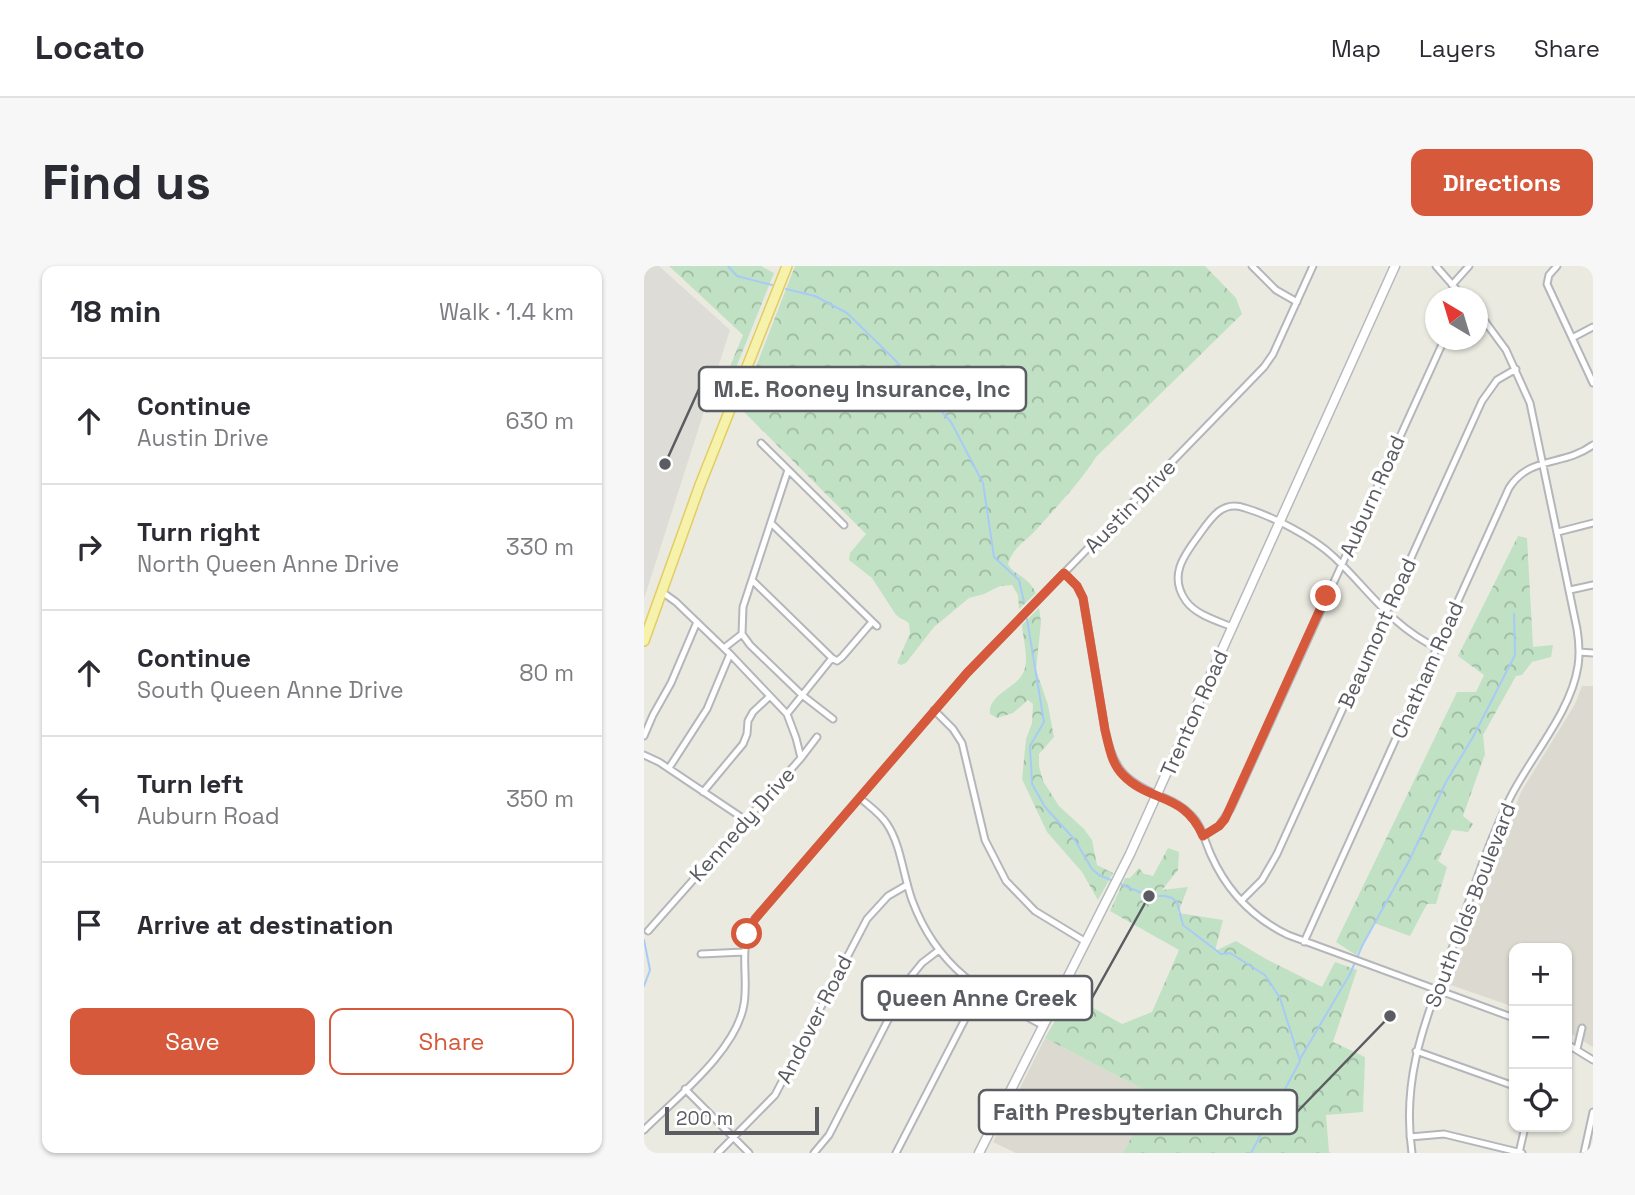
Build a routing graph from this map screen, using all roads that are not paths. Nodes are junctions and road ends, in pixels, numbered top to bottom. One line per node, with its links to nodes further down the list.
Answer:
1 (787, 266): 30 (main road)
2 (1252, 266): 9 (street)
3 (1313, 266): 9 (street, Austin Drive)
4 (1395, 266): 21 (main road, Trenton Road)
5 (1436, 266): 8 (street)
6 (1469, 266): 8 (street)
7 (1557, 266): 12 (street)
8 (1452, 285)
9 (1297, 302): 26 (street, Austin Drive)
10 (1488, 325): 14 (street, South Olds Boulevard)
11 (1593, 327): 12 (street)
12 (1572, 338): 15 (street)
13 (1439, 350): 25 (street, Auburn Road)
14 (1516, 369): 18 (street, South Olds Boulevard); 31 (street, Beaumont Road)
15 (1593, 383)
16 (761, 443): 19 (street)
17 (1593, 444): 18 (street, Chatham Road)
18 (1544, 464): 24 (street, South Olds Boulevard); 37 (street, Chatham Road)
19 (788, 470): 20 (street); 23 (street)
20 (771, 523): 27 (street); 41 (street)
21 (1279, 523): 25 (street); 33 (main road, Trenton Road); 33 (street)
22 (1593, 523): 24 (street)
23 (844, 525)
24 (1558, 531): 29 (street, South Olds Boulevard)
25 (1341, 564): 31 (street); 56 (street, Auburn Road)
26 (1064, 573): 44 (street, Austin Drive); 53 (street)
27 (752, 580): 34 (street); 41 (street)
28 (1593, 585): 29 (street)
29 (1570, 590): 38 (street, South Olds Boulevard)
30 (662, 592): 32 (street, Kennedy Drive); 35 (main road)
31 (1386, 612): 37 (street); 58 (street, Beaumont Road)
32 (697, 622): 36 (street, Kennedy Drive); 47 (street)
33 (1232, 628): 53 (main road, Trenton Road)
34 (742, 634): 36 (street); 42 (street)
35 (644, 640)
36 (724, 648): 40 (street, Kennedy Drive)
37 (1437, 648): 61 (street, Chatham Road)
38 (1579, 652): 39 (street); 66 (street, South Olds Boulevard)
39 (1593, 653)
40 (730, 654): 43 (street, Kennedy Drive); 51 (street)
41 (832, 658): 42 (street)
42 (802, 695): 45 (street); 46 (street)
43 (769, 697): 45 (street, Kennedy Drive); 52 (street)
44 (934, 710): 54 (street, Austin Drive); 60 (street)
45 (787, 714): 50 (street, Kennedy Drive)
46 (833, 719)
47 (644, 736)
48 (817, 737): 50 (street)
49 (644, 755): 51 (street)
50 (801, 758): 55 (street, Kennedy Drive)
51 (669, 768): 52 (street)
52 (703, 792): 55 (street)
53 (1156, 795): 56 (street); 60 (main road, Trenton Road)
54 (860, 798): 57 (street); 63 (street, Austin Drive)
55 (744, 819): 59 (street, Kennedy Drive)
56 (1203, 836): 58 (street)
57 (907, 885): 62 (street); 80 (street, Andover Road)
58 (1241, 901): 61 (street)
59 (648, 931)
60 (1086, 942): 68 (main road, Trenton Road)
61 (1304, 942): 66 (street)
62 (939, 950): 65 (street); 83 (street)
63 (744, 952): 64 (street); 75 (street, Austin Drive)
64 (701, 954)
65 (980, 990): 68 (street); 84 (street)
66 (1437, 990): 67 (street); 72 (street, South Olds Boulevard)
67 (1509, 1016)
68 (1044, 1026): 85 (main road, Trenton Road)
69 (1582, 1028): 71 (street)
70 (1572, 1046): 71 (street)
71 (1577, 1049): 73 (street)
72 (1416, 1051): 74 (street); 79 (street, South Olds Boulevard)
73 (1593, 1060)
74 (1509, 1084)
75 (685, 1089): 77 (street, Austin Drive); 80 (street)
76 (1593, 1112): 88 (street)
77 (644, 1130)
78 (1524, 1132): 87 (street)
79 (1410, 1137): 86 (street, South Olds Boulevard); 87 (street)
80 (734, 1138): 81 (street, Andover Road); 82 (street)
81 (719, 1153)
82 (749, 1153)
83 (814, 1153)
84 (896, 1153)
85 (979, 1153)
86 (1412, 1153)
87 (1520, 1153)
88 (1584, 1153)

